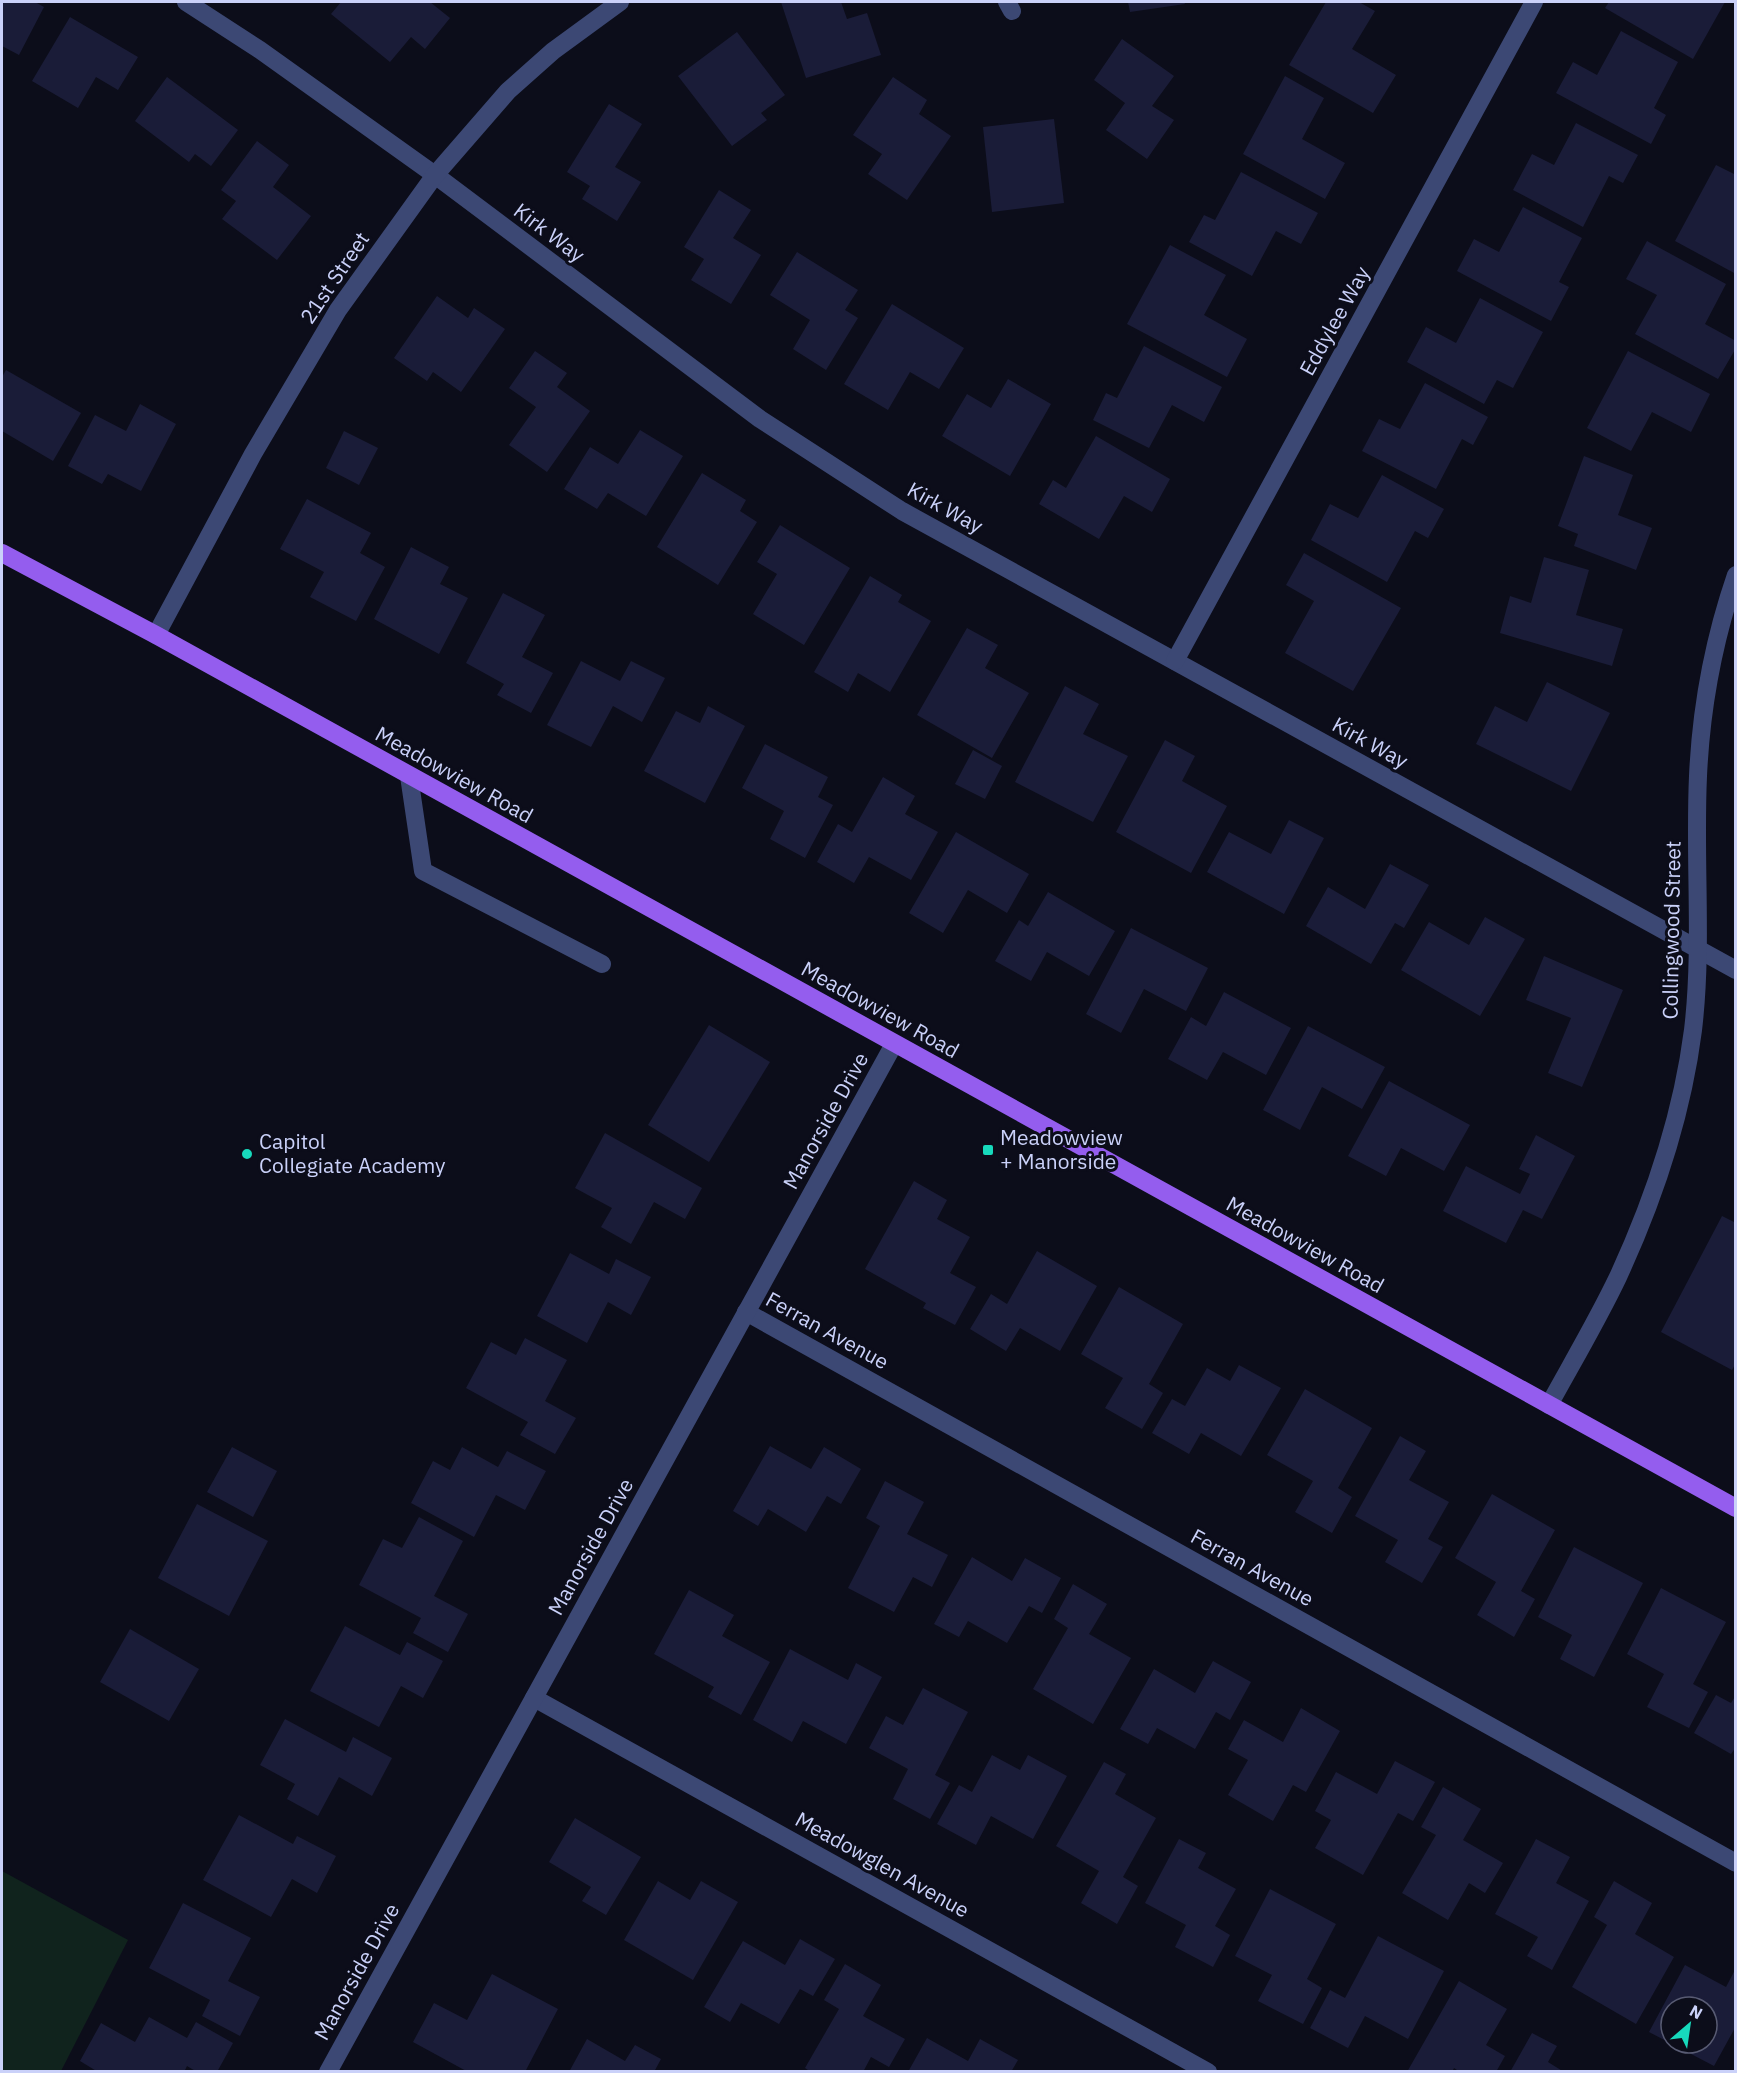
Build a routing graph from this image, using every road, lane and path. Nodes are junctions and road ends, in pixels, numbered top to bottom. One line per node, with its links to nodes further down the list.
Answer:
1 (186, 2): 4 (street, Kirk Way)
2 (620, 2): 4 (street, 21st Street)
3 (1534, 2): 8 (street, Eddylee Way)
4 (435, 175): 7 (street, 21st Street); 8 (street, Kirk Way)
5 (2, 553): 7 (main road, Meadowview Road)
6 (1736, 575): 10 (street, Collingwood Street)
7 (156, 635): 9 (main road, Meadowview Road)
8 (1174, 661): 10 (street, Kirk Way)
9 (410, 776): 11 (street); 13 (main road, Meadowview Road)
10 (1699, 950): 12 (street, Kirk Way); 15 (street, Collingwood Street)
11 (602, 964)
12 (1736, 970)
13 (894, 1044): 14 (street, Manorside Drive); 15 (main road, Meadowview Road)
14 (747, 1312): 17 (street, Manorside Drive); 18 (street, Ferran Avenue)
15 (1549, 1405): 16 (main road, Meadowview Road)
16 (1736, 1508)
17 (534, 1698): 19 (street, Manorside Drive); 20 (street, Meadowglen Avenue)
18 (1736, 1863)
19 (328, 2072)
20 (1208, 2072)

